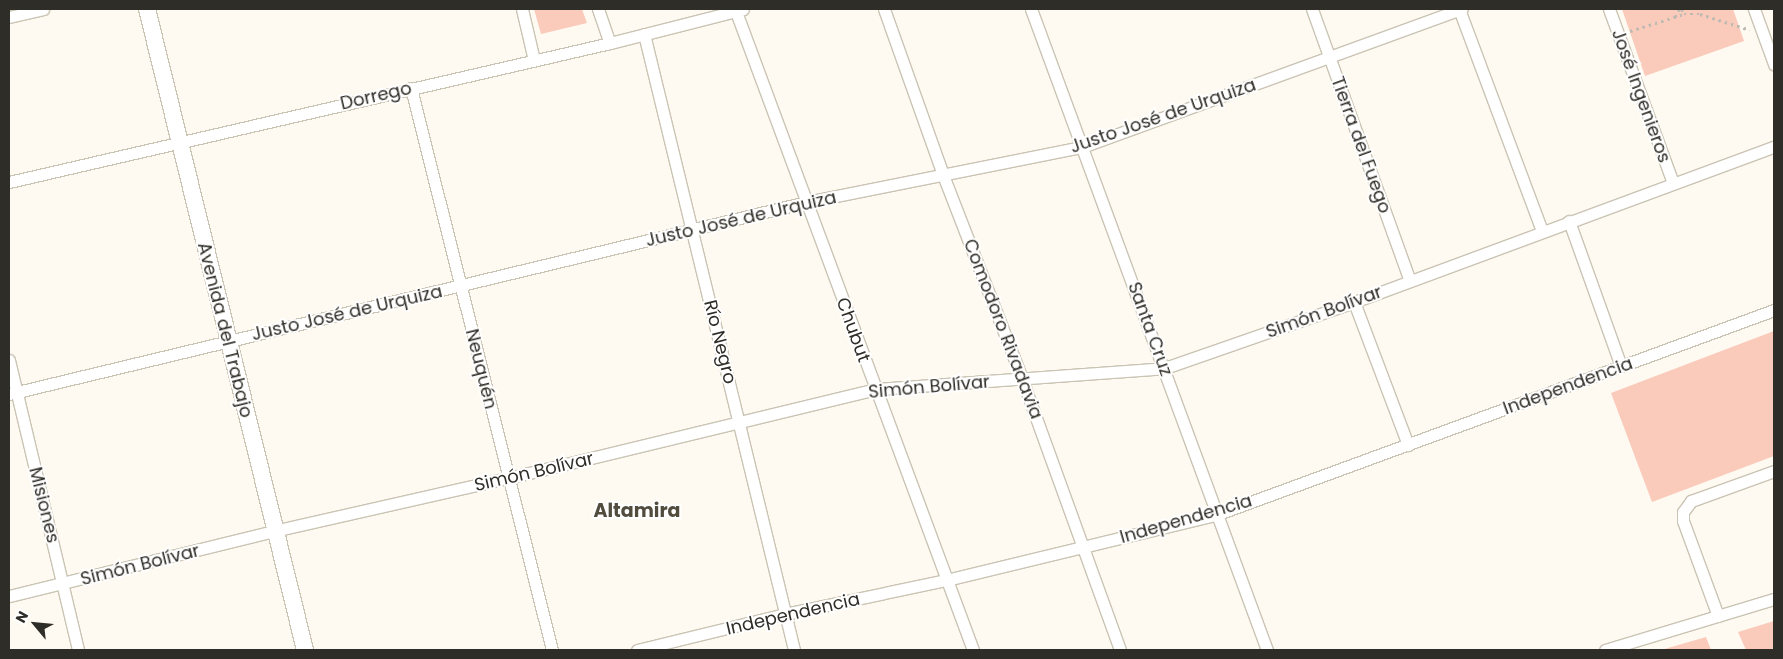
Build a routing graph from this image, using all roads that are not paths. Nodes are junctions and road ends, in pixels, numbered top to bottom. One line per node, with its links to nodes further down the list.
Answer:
1 (43, 9): 12 (street)
2 (147, 9): 19 (main road, Avenida del Trabajo)
3 (522, 9): 16 (street)
4 (598, 9): 14 (street)
5 (884, 9): 22 (street, Comodoro Rivadavia)
6 (1032, 9): 21 (street, Santa Cruz)
7 (1312, 9): 15 (street, Tierra del Fuego)
8 (1460, 9): 15 (street, Justo José de Urquiza); 28 (street)
9 (1609, 9): 24 (street, José Ingenieros)
10 (1754, 9): 17 (street)
11 (738, 10): 13 (street, Dorrego); 25 (street, Chubut)
12 (9, 17)
13 (644, 34): 14 (street, Dorrego); 27 (street, Río Negro)
14 (610, 43): 16 (street, Dorrego)
15 (1330, 57): 21 (street, Justo José de Urquiza); 29 (street, Tierra del Fuego)
16 (534, 60): 18 (street, Dorrego)
17 (1774, 64)
18 (411, 88): 19 (street, Dorrego); 30 (street, Neuquén)
19 (180, 140): 23 (street, Dorrego); 33 (main road, Avenida del Trabajo)
20 (1774, 146): 24 (street, Simón Bolívar)
21 (1082, 147): 22 (street, Justo José de Urquiza); 36 (street, Santa Cruz)
22 (943, 175): 25 (street, Justo José de Urquiza); 37 (street, Comodoro Rivadavia)
23 (9, 182)
24 (1673, 184): 26 (street, Simón Bolívar)
25 (806, 202): 27 (street, Justo José de Urquiza); 38 (street, Chubut)
26 (1569, 221): 28 (street, Simón Bolívar); 35 (street)
27 (692, 230): 30 (street, Justo José de Urquiza); 40 (street, Río Negro)
28 (1542, 231): 29 (street, Simón Bolívar)
29 (1410, 281): 31 (street, Simón Bolívar)
30 (461, 286): 33 (street, Justo José de Urquiza); 43 (street, Neuquén)
31 (1354, 302): 36 (street, Simón Bolívar); 41 (street)
32 (1774, 310): 35 (street, Independencia)
33 (228, 341): 39 (street, Justo José de Urquiza); 45 (main road, Avenida del Trabajo)
34 (9, 360): 39 (street, Misiones)
35 (1621, 366): 41 (street, Independencia)
36 (1164, 368): 37 (street, Simón Bolívar); 44 (street, Santa Cruz)
37 (1022, 378): 38 (street, Simón Bolívar); 46 (street, Comodoro Rivadavia)
38 (876, 389): 40 (street, Simón Bolívar); 47 (street, Chubut)
39 (13, 393): 48 (street, Misiones)
40 (740, 423): 43 (street, Simón Bolívar); 51 (street, Río Negro)
41 (1408, 445): 44 (street, Independencia)
42 (1774, 471): 52 (street)
43 (508, 478): 45 (street, Simón Bolívar); 55 (street, Neuquén)
44 (1218, 514): 46 (street, Independencia); 60 (street, Santa Cruz)
45 (274, 531): 48 (street, Simón Bolívar); 54 (main road, Avenida del Trabajo)
46 (1084, 547): 47 (street, Independencia); 59 (street, Comodoro Rivadavia)
47 (946, 580): 51 (street, Independencia); 58 (street, Chubut)
48 (62, 584): 49 (street, Simón Bolívar); 53 (street, Misiones)
49 (9, 596)
50 (1774, 599): 52 (street)
51 (785, 614): 56 (street, Independencia); 57 (street, Río Negro)
52 (1718, 616): 61 (street)
53 (78, 650)
54 (305, 650)
55 (552, 650)
56 (637, 650)
57 (794, 650)
58 (973, 650)
59 (1120, 650)
60 (1267, 650)
61 (1605, 650)

